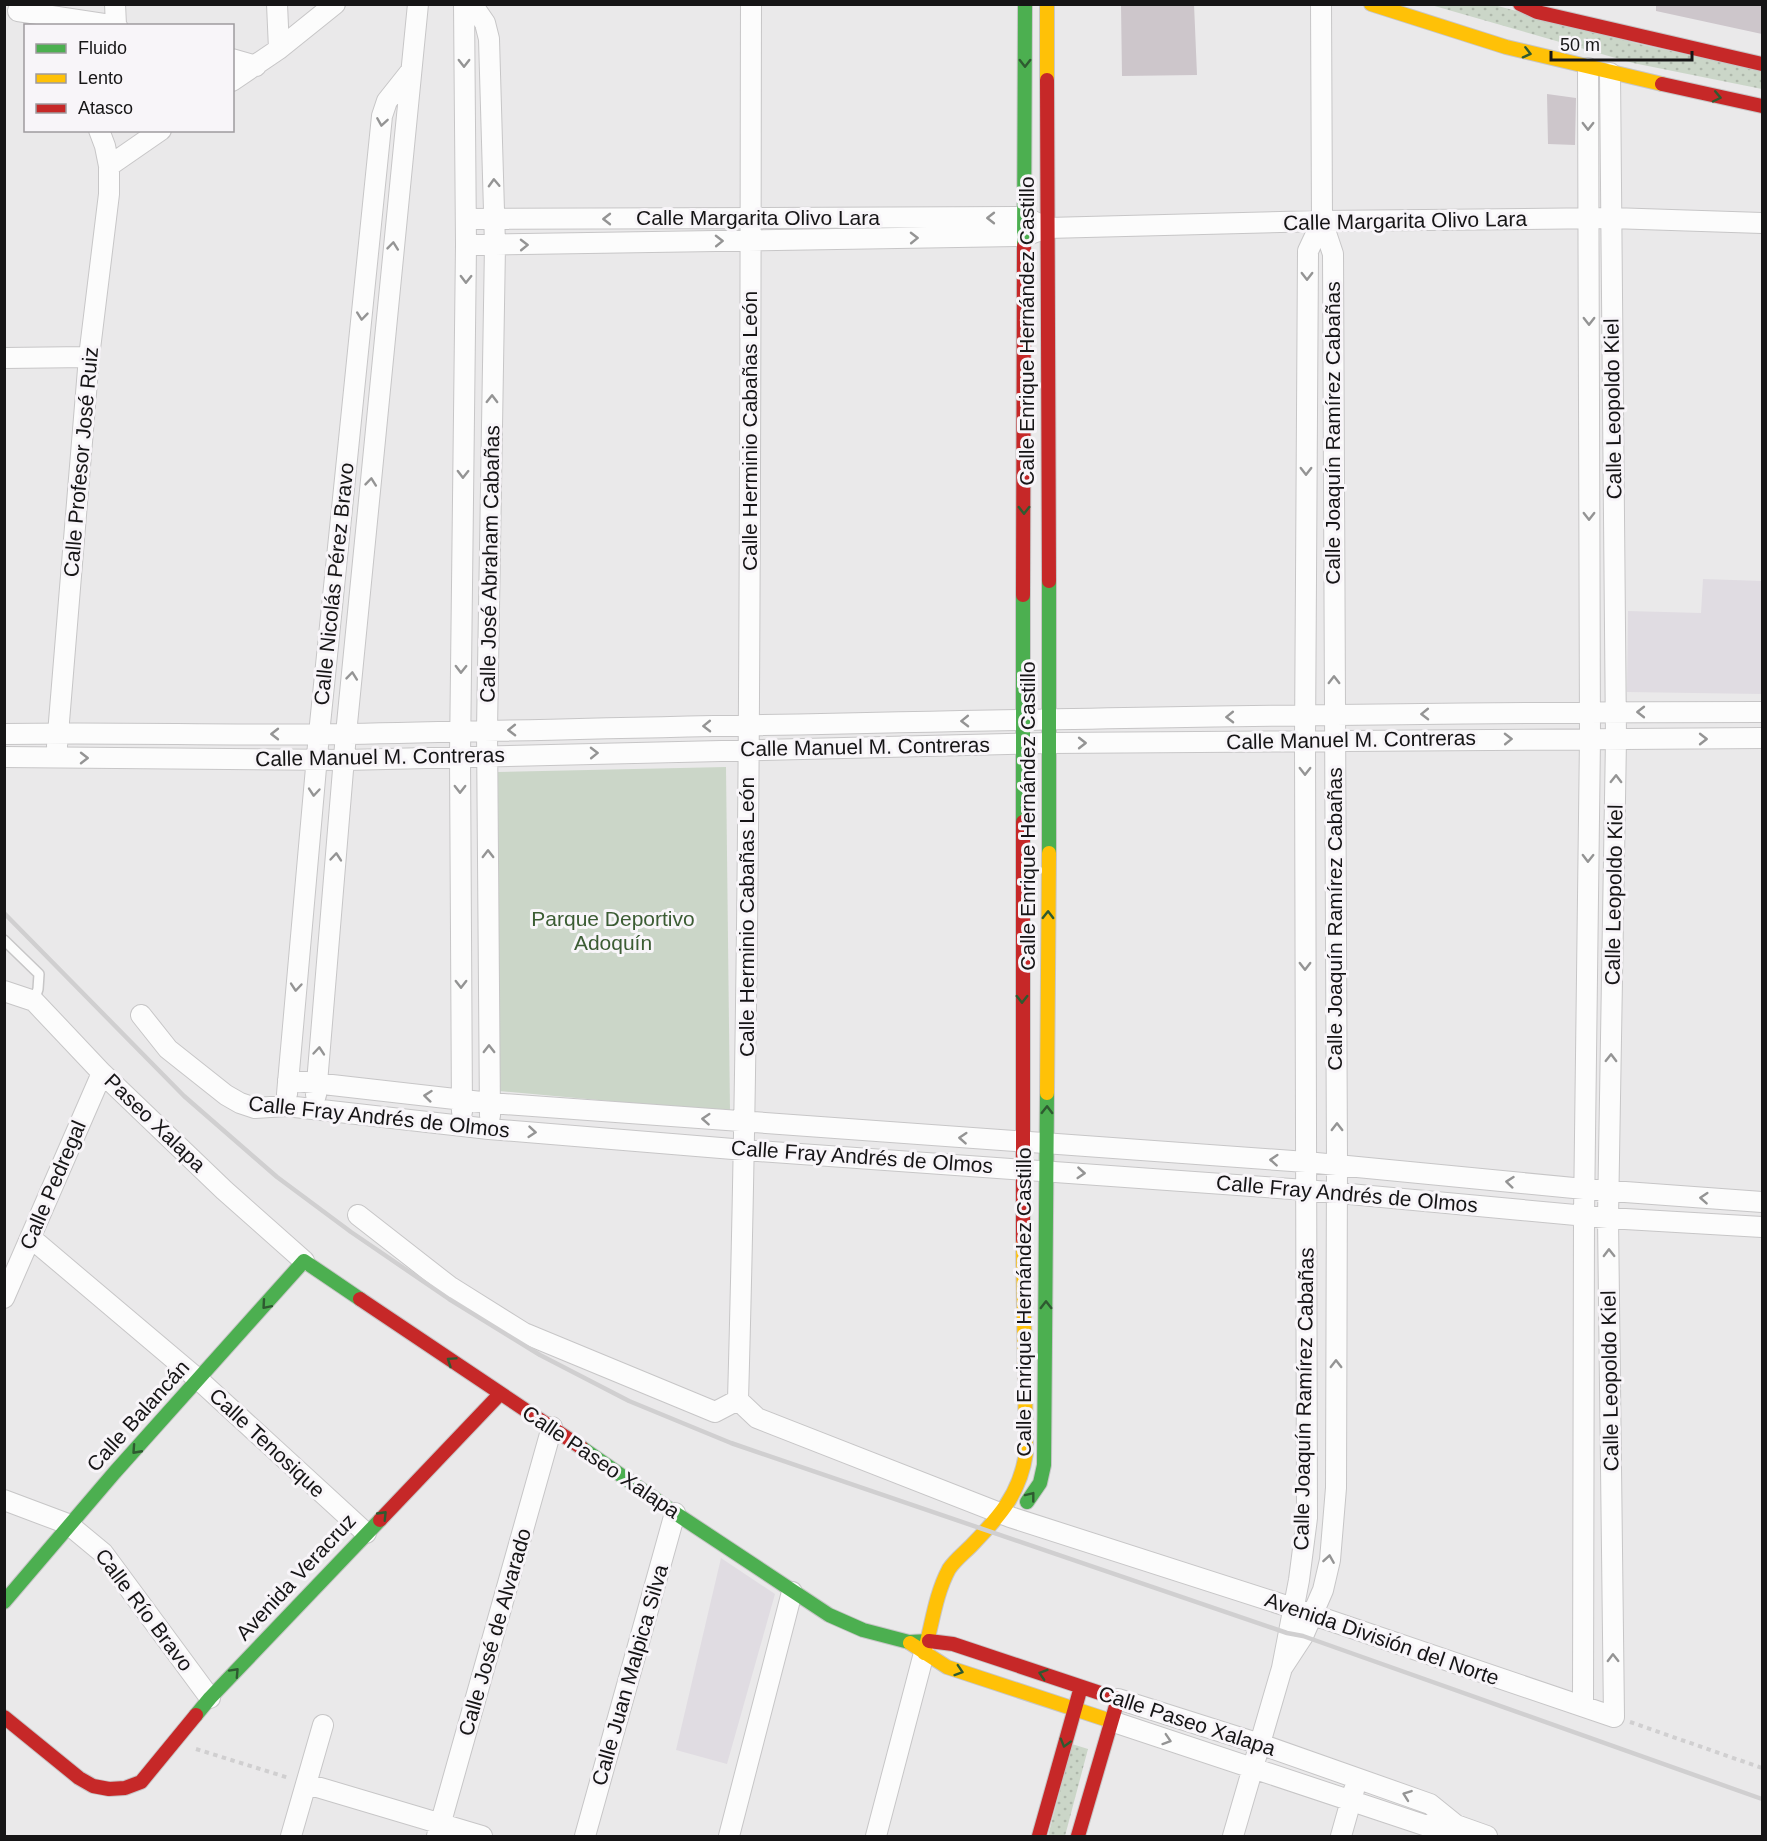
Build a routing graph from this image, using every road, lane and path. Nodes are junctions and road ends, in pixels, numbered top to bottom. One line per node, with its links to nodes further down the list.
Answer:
1 (115, 4): 17 (street)
2 (277, 4): 21 (street)
3 (335, 4): 21 (street)
4 (418, 4): 26 (street, Calle Nicolás Pérez Bravo)
5 (464, 4): 34 (street, Calle José Abraham Cabañas, one-way to 34)
6 (472, 4): 35 (street, Calle José Abraham Cabañas, one-way to 6)
7 (751, 4): 36 (street, Calle Herminio Cabañas León)
8 (1025, 4): 40 (main road, Calle Enrique Hernández Castillo, one-way to 40)
9 (1047, 4): 41 (main road, Calle Enrique Hernández Castillo)
10 (1321, 4): 38 (street, Calle Joaquín Ramírez Cabañas)
11 (1371, 4): 18 (main road)
12 (1520, 4): 23 (main road)
13 (1565, 4): 14 (main road)
14 (1599, 9): 20 (main road)
15 (20, 14): 16 (street)
16 (108, 24)
17 (117, 24)
18 (1432, 25): 19 (main road); 25 (main road, one-way to 25)
19 (1520, 37)
20 (1751, 47)
21 (279, 48): 24 (street)
22 (234, 60): 24 (street)
23 (1762, 64)
24 (256, 66): 28 (street)
25 (1588, 68): 27 (main road); 37 (street, Calle Leopoldo Kiel, one-way to 37)
26 (410, 72): 63 (street, Calle Nicolás Pérez Bravo, one-way to 63); 64 (street, Calle Nicolás Pérez Bravo, one-way to 26)
27 (1610, 74): 29 (main road, one-way to 29); 33 (street, Calle Leopoldo Kiel)
28 (234, 80)
29 (1762, 106)
30 (100, 132): 32 (street, Calle Profesor José Ruiz)
31 (158, 132): 32 (street)
32 (109, 166): 46 (street, Calle Profesor José Ruiz)
33 (1611, 218): 37 (street, Calle Margarita Olivo Lara); 39 (street, Calle Margarita Olivo Lara); 52 (street, Calle Leopoldo Kiel)
34 (466, 219): 35 (street, Calle Margarita Olivo Lara); 44 (street, Calle José Abraham Cabañas)
35 (495, 219): 36 (street, Calle Margarita Olivo Lara, one-way to 35); 43 (street, Calle José Abraham Cabañas)
36 (750, 219): 40 (street, Calle Margarita Olivo Lara, one-way to 36); 42 (street, Calle Herminio Cabañas León)
37 (1588, 219): 38 (street, Calle Margarita Olivo Lara); 51 (street, Calle Leopoldo Kiel, one-way to 51)
38 (1322, 221): 41 (street, Calle Margarita Olivo Lara); 47 (street, Calle Joaquín Ramírez Cabañas, one-way to 47); 48 (street, Calle Joaquín Ramírez Cabañas)
39 (1762, 223)
40 (1024, 227): 41 (street, Calle Margarita Olivo Lara); 42 (street, Calle Margarita Olivo Lara, one-way to 40); 56 (main road, Calle Enrique Hernández Castillo, one-way to 56)
41 (1047, 228): 57 (main road, Calle Enrique Hernández Castillo)
42 (751, 241): 43 (street, Calle Margarita Olivo Lara, one-way to 42); 58 (street, Calle Herminio Cabañas León)
43 (495, 245): 44 (street, Calle Margarita Olivo Lara); 59 (street, Calle José Abraham Cabañas, one-way to 43)
44 (466, 246): 60 (street, Calle José Abraham Cabañas, one-way to 60)
45 (5, 357): 46 (street)
46 (89, 357): 61 (street, Calle Profesor José Ruiz)
47 (1307, 399): 48 (street); 49 (street, Calle Joaquín Ramírez Cabañas, one-way to 49)
48 (1334, 399): 50 (street, Calle Joaquín Ramírez Cabañas)
49 (1306, 558): 50 (street); 54 (street, Calle Joaquín Ramírez Cabañas)
50 (1334, 559): 55 (street, Calle Joaquín Ramírez Cabañas, one-way to 50)
51 (1590, 712): 52 (street, Calle Manuel M. Contreras); 55 (street, Calle Manuel M. Contreras, one-way to 55); 65 (street, Calle Leopoldo Kiel)
52 (1616, 712): 53 (street, Calle Manuel M. Contreras, one-way to 52); 67 (street, Calle Leopoldo Kiel)
53 (1762, 712)
54 (1305, 715): 55 (street, Calle Manuel M. Contreras); 57 (street, Calle Manuel M. Contreras, one-way to 57); 68 (street, Calle Joaquín Ramírez Cabañas)
55 (1334, 715): 69 (street, Calle Joaquín Ramírez Cabañas)
56 (1024, 720): 57 (street, Calle Manuel M. Contreras); 58 (street, Calle Manuel M. Contreras, one-way to 58); 71 (main road, Calle Enrique Hernández Castillo)
57 (1050, 720): 70 (main road, Calle Enrique Hernández Castillo)
58 (748, 725): 59 (street, Calle Manuel M. Contreras, one-way to 59); 72 (street, Calle Herminio Cabañas León)
59 (487, 730): 60 (street, Calle Manuel M. Contreras); 74 (street, Calle José Abraham Cabañas)
60 (460, 731): 64 (street, Calle Manuel M. Contreras); 73 (street, Calle José Abraham Cabañas)
61 (58, 733): 62 (street, Calle Manuel M. Contreras); 63 (street, Calle Manuel M. Contreras, one-way to 61); 76 (street, Calle Profesor José Ruiz)
62 (4, 734)
63 (319, 734): 64 (street, Calle Manuel M. Contreras); 77 (street, Calle Nicolás Pérez Bravo)
64 (346, 734): 78 (street, Calle Nicolás Pérez Bravo)
65 (1590, 738): 67 (street, Calle Manuel M. Contreras); 69 (street, Calle Manuel M. Contreras, one-way to 65); 104 (street, Calle Leopoldo Kiel, one-way to 104)
66 (1762, 738): 67 (street, Calle Manuel M. Contreras, one-way to 66)
67 (1616, 739): 106 (street, Calle Leopoldo Kiel, one-way to 67)
68 (1305, 741): 69 (street, Calle Manuel M. Contreras); 70 (street, Calle Manuel M. Contreras, one-way to 68); 80 (street, Calle Joaquín Ramírez Cabañas, one-way to 80)
69 (1334, 741): 79 (street, Calle Joaquín Ramírez Cabañas)
70 (1050, 743): 71 (street, Calle Manuel M. Contreras); 98 (main road, Calle Enrique Hernández Castillo, one-way to 70)
71 (1023, 744): 72 (street, Calle Manuel M. Contreras); 97 (main road, Calle Enrique Hernández Castillo, one-way to 97)
72 (748, 750): 74 (street, Calle Manuel M. Contreras, one-way to 72); 94 (street, Calle Herminio Cabañas León)
73 (460, 756): 74 (street, Calle Manuel M. Contreras); 78 (street, Calle Manuel M. Contreras); 90 (street, Calle José Abraham Cabañas, one-way to 90)
74 (487, 756): 91 (street, Calle José Abraham Cabañas, one-way to 74)
75 (4, 757): 76 (street, Calle Manuel M. Contreras)
76 (56, 758): 77 (street, Calle Manuel M. Contreras, one-way to 77)
77 (317, 759): 78 (street, Calle Manuel M. Contreras); 88 (street, Calle Nicolás Pérez Bravo, one-way to 88)
78 (345, 760): 89 (street, Calle Nicolás Pérez Bravo, one-way to 78)
79 (1335, 906): 80 (street); 85 (street, Calle Joaquín Ramírez Cabañas)
80 (1305, 907): 84 (street, Calle Joaquín Ramírez Cabañas, one-way to 84)
81 (4, 940): 83 (lane)
82 (4, 991): 83 (street, Paseo Xalapa)
83 (34, 1001): 87 (street, Paseo Xalapa)
84 (1306, 1005): 85 (street); 100 (street, Calle Joaquín Ramírez Cabañas)
85 (1336, 1005): 101 (street, Calle Joaquín Ramírez Cabañas, one-way to 85)
86 (141, 1015): 92 (street, Calle Fray Andrés de Olmos)
87 (102, 1073): 113 (street, Calle Pedregal); 114 (street, Paseo Xalapa)
88 (288, 1080): 89 (street, Calle Fray Andrés de Olmos); 92 (street, Calle Nicolás Pérez Bravo)
89 (316, 1084): 90 (street, Calle Fray Andrés de Olmos, one-way to 89); 93 (street, Calle Nicolás Pérez Bravo)
90 (462, 1100): 91 (street, Calle Fray Andrés de Olmos); 95 (street, Calle José Abraham Cabañas)
91 (490, 1103): 94 (street, Calle Fray Andrés de Olmos, one-way to 91); 96 (street, Calle José Abraham Cabañas)
92 (286, 1106): 93 (street, Calle Fray Andrés de Olmos)
93 (314, 1109): 95 (street, Calle Fray Andrés de Olmos)
94 (746, 1122): 97 (street, Calle Fray Andrés de Olmos, one-way to 94); 99 (street, Calle Herminio Cabañas León)
95 (462, 1126): 96 (street, Calle Fray Andrés de Olmos)
96 (489, 1129): 99 (street, Calle Fray Andrés de Olmos, one-way to 99)
97 (1022, 1143): 98 (street, Calle Fray Andrés de Olmos); 102 (main road, Calle Enrique Hernández Castillo)
98 (1046, 1144): 100 (street, Calle Fray Andrés de Olmos, one-way to 98); 103 (main road, Calle Enrique Hernández Castillo)
99 (745, 1150): 102 (street, Calle Fray Andrés de Olmos); 118 (street, Calle Herminio Cabañas León)
100 (1306, 1162): 101 (street, Calle Fray Andrés de Olmos); 105 (street, Calle Joaquín Ramírez Cabañas)
101 (1337, 1165): 104 (street, Calle Fray Andrés de Olmos, one-way to 101); 107 (street, Calle Joaquín Ramírez Cabañas)
102 (1023, 1168): 103 (street, Calle Fray Andrés de Olmos); 124 (main road, Calle Enrique Hernández Castillo)
103 (1047, 1171): 105 (street, Calle Fray Andrés de Olmos, one-way to 105); 124 (main road, Calle Enrique Hernández Castillo, one-way to 103)
104 (1584, 1189): 106 (street, Calle Fray Andrés de Olmos); 110 (street, Calle Leopoldo Kiel)
105 (1306, 1190): 107 (street, Calle Fray Andrés de Olmos); 119 (street, Calle Joaquín Ramírez Cabañas)
106 (1609, 1191): 108 (street, Calle Fray Andrés de Olmos, one-way to 106); 111 (street, Calle Leopoldo Kiel)
107 (1337, 1192): 110 (street, Calle Fray Andrés de Olmos); 120 (street, Calle Joaquín Ramírez Cabañas, one-way to 107)
108 (1762, 1202)
109 (358, 1215): 118 (street)
110 (1584, 1215): 111 (street, Calle Fray Andrés de Olmos); 136 (street, Calle Leopoldo Kiel)
111 (1608, 1218): 112 (street, Calle Fray Andrés de Olmos); 139 (street, Calle Leopoldo Kiel, one-way to 111)
112 (1762, 1227)
113 (31, 1238): 115 (street, Calle Pedregal); 116 (street, Calle Tenosique)
114 (304, 1261): 116 (main road, Calle Balancán, one-way to 116); 117 (main road, Calle Paseo Xalapa, one-way to 114)
115 (4, 1298)
116 (199, 1380): 125 (main road, Calle Balancán, one-way to 125); 126 (street, Calle Tenosique)
117 (500, 1394): 121 (main road, Calle Paseo Xalapa); 126 (main road, Avenida Veracruz, one-way to 117)
118 (738, 1400): 124 (street)
119 (1305, 1402): 120 (street); 129 (street, Calle Joaquín Ramírez Cabañas)
120 (1336, 1404): 130 (street, Calle Joaquín Ramírez Cabañas, one-way to 120)
121 (552, 1427): 123 (main road, Calle Paseo Xalapa); 150 (street, Calle José de Alvarado)
122 (4, 1500): 125 (street, Calle Río Bravo)
123 (675, 1513): 127 (main road, Calle Paseo Xalapa); 153 (street, Calle Juan Malpica Silva)
124 (1005, 1515): 129 (street, Avenida División del Norte); 131 (main road, Calle Enrique Hernández Castillo)
125 (68, 1524): 128 (main road, Calle Balancán); 134 (street, Calle Río Bravo)
126 (366, 1533): 134 (main road, Avenida Veracruz, one-way to 126)
127 (792, 1592): 131 (main road, Calle Paseo Xalapa); 154 (street)
128 (4, 1602)
129 (1293, 1608): 130 (street, Avenida División del Norte); 132 (street, Calle Joaquín Ramírez Cabañas)
130 (1312, 1615): 132 (street, Calle Joaquín Ramírez Cabañas); 136 (street, Avenida División del Norte)
131 (920, 1645): 133 (main road, Calle Paseo Xalapa, one-way to 131); 137 (main road, Calle Paseo Xalapa, one-way to 137); 155 (street)
132 (1282, 1668): 142 (street)
133 (1081, 1687): 135 (main road, Calle Paseo Xalapa); 137 (main road)
134 (210, 1698): 143 (main road, Avenida Veracruz)
135 (1118, 1699): 140 (main road); 142 (street, Calle Paseo Xalapa)
136 (1583, 1706): 139 (street, Avenida División del Norte)
137 (1075, 1709): 140 (main road, Calle Paseo Xalapa); 156 (main road, one-way to 156)
138 (4, 1717): 143 (main road, Avenida Veracruz)
139 (1614, 1717): 145 (path)
140 (1111, 1721): 144 (street, Calle Paseo Xalapa, one-way to 144); 157 (main road)
141 (323, 1725): 147 (street)
142 (1260, 1744): 144 (street); 146 (street, Calle Paseo Xalapa)
143 (171, 1750): 147 (path)
144 (1253, 1768): 148 (street, Calle Paseo Xalapa); 158 (street)
145 (1762, 1768)
146 (1357, 1777): 148 (street); 149 (street, Calle Paseo Xalapa, one-way to 146)
147 (307, 1784): 150 (street); 151 (street)
148 (1350, 1802): 149 (street, Calle Paseo Xalapa); 159 (street)
149 (1456, 1826): 160 (street, Calle Paseo Xalapa)
150 (439, 1831): 152 (street)
151 (291, 1836)
152 (482, 1836)
153 (585, 1836)
154 (729, 1836)
155 (876, 1836)
156 (1039, 1836)
157 (1078, 1836)
158 (1233, 1836)
159 (1341, 1836)
160 (1487, 1836)

